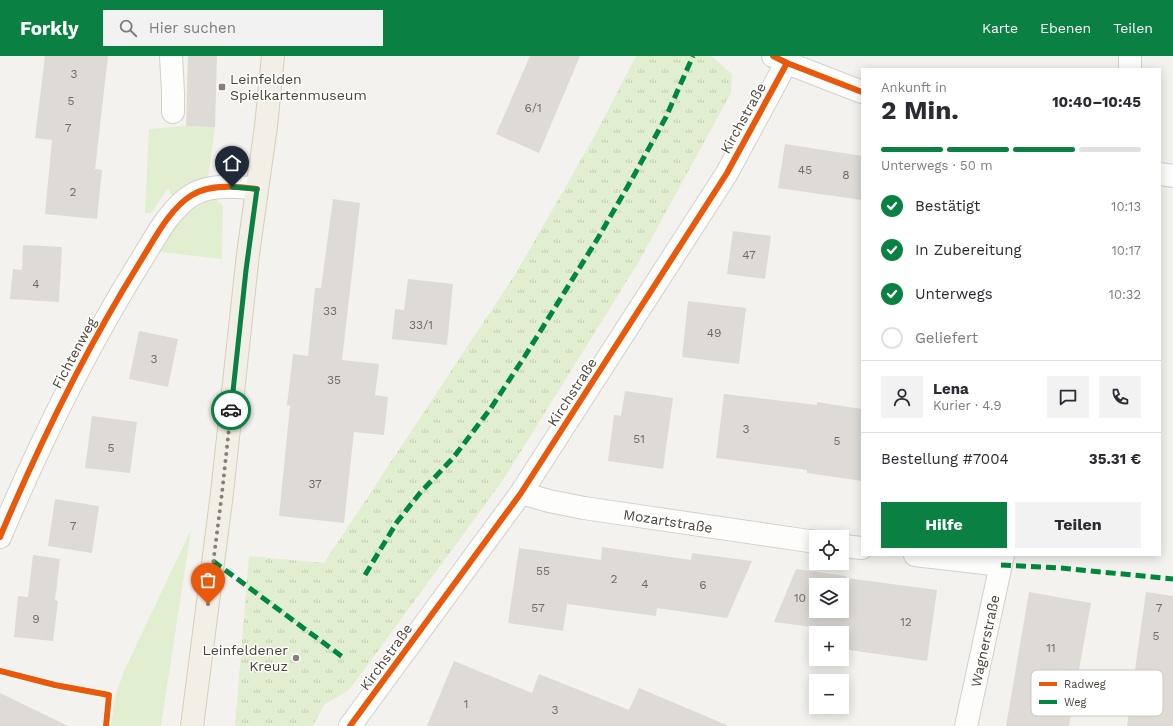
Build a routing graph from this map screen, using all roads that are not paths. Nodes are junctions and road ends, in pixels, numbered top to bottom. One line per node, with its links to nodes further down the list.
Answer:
1 (171, 56): 7 (street)
2 (273, 56): 10 (main road)
3 (1130, 56): 5 (street)
4 (783, 58): 6 (street); 11 (street, Kirchstraße)
5 (1130, 68)
6 (861, 92)
7 (173, 112)
8 (1161, 174): 9 (street)
9 (1173, 176)
10 (257, 189): 12 (street, Fichtenweg); 18 (main road)
11 (520, 493): 13 (street, Mozartstraße); 19 (street, Kirchstraße)
12 (0, 537)
13 (809, 541)
14 (849, 547): 15 (street)
15 (861, 548)
16 (932, 556): 17 (street)
17 (1002, 560): 20 (street, Wagnerstraße)
18 (192, 726)
19 (350, 726)
20 (966, 726)

